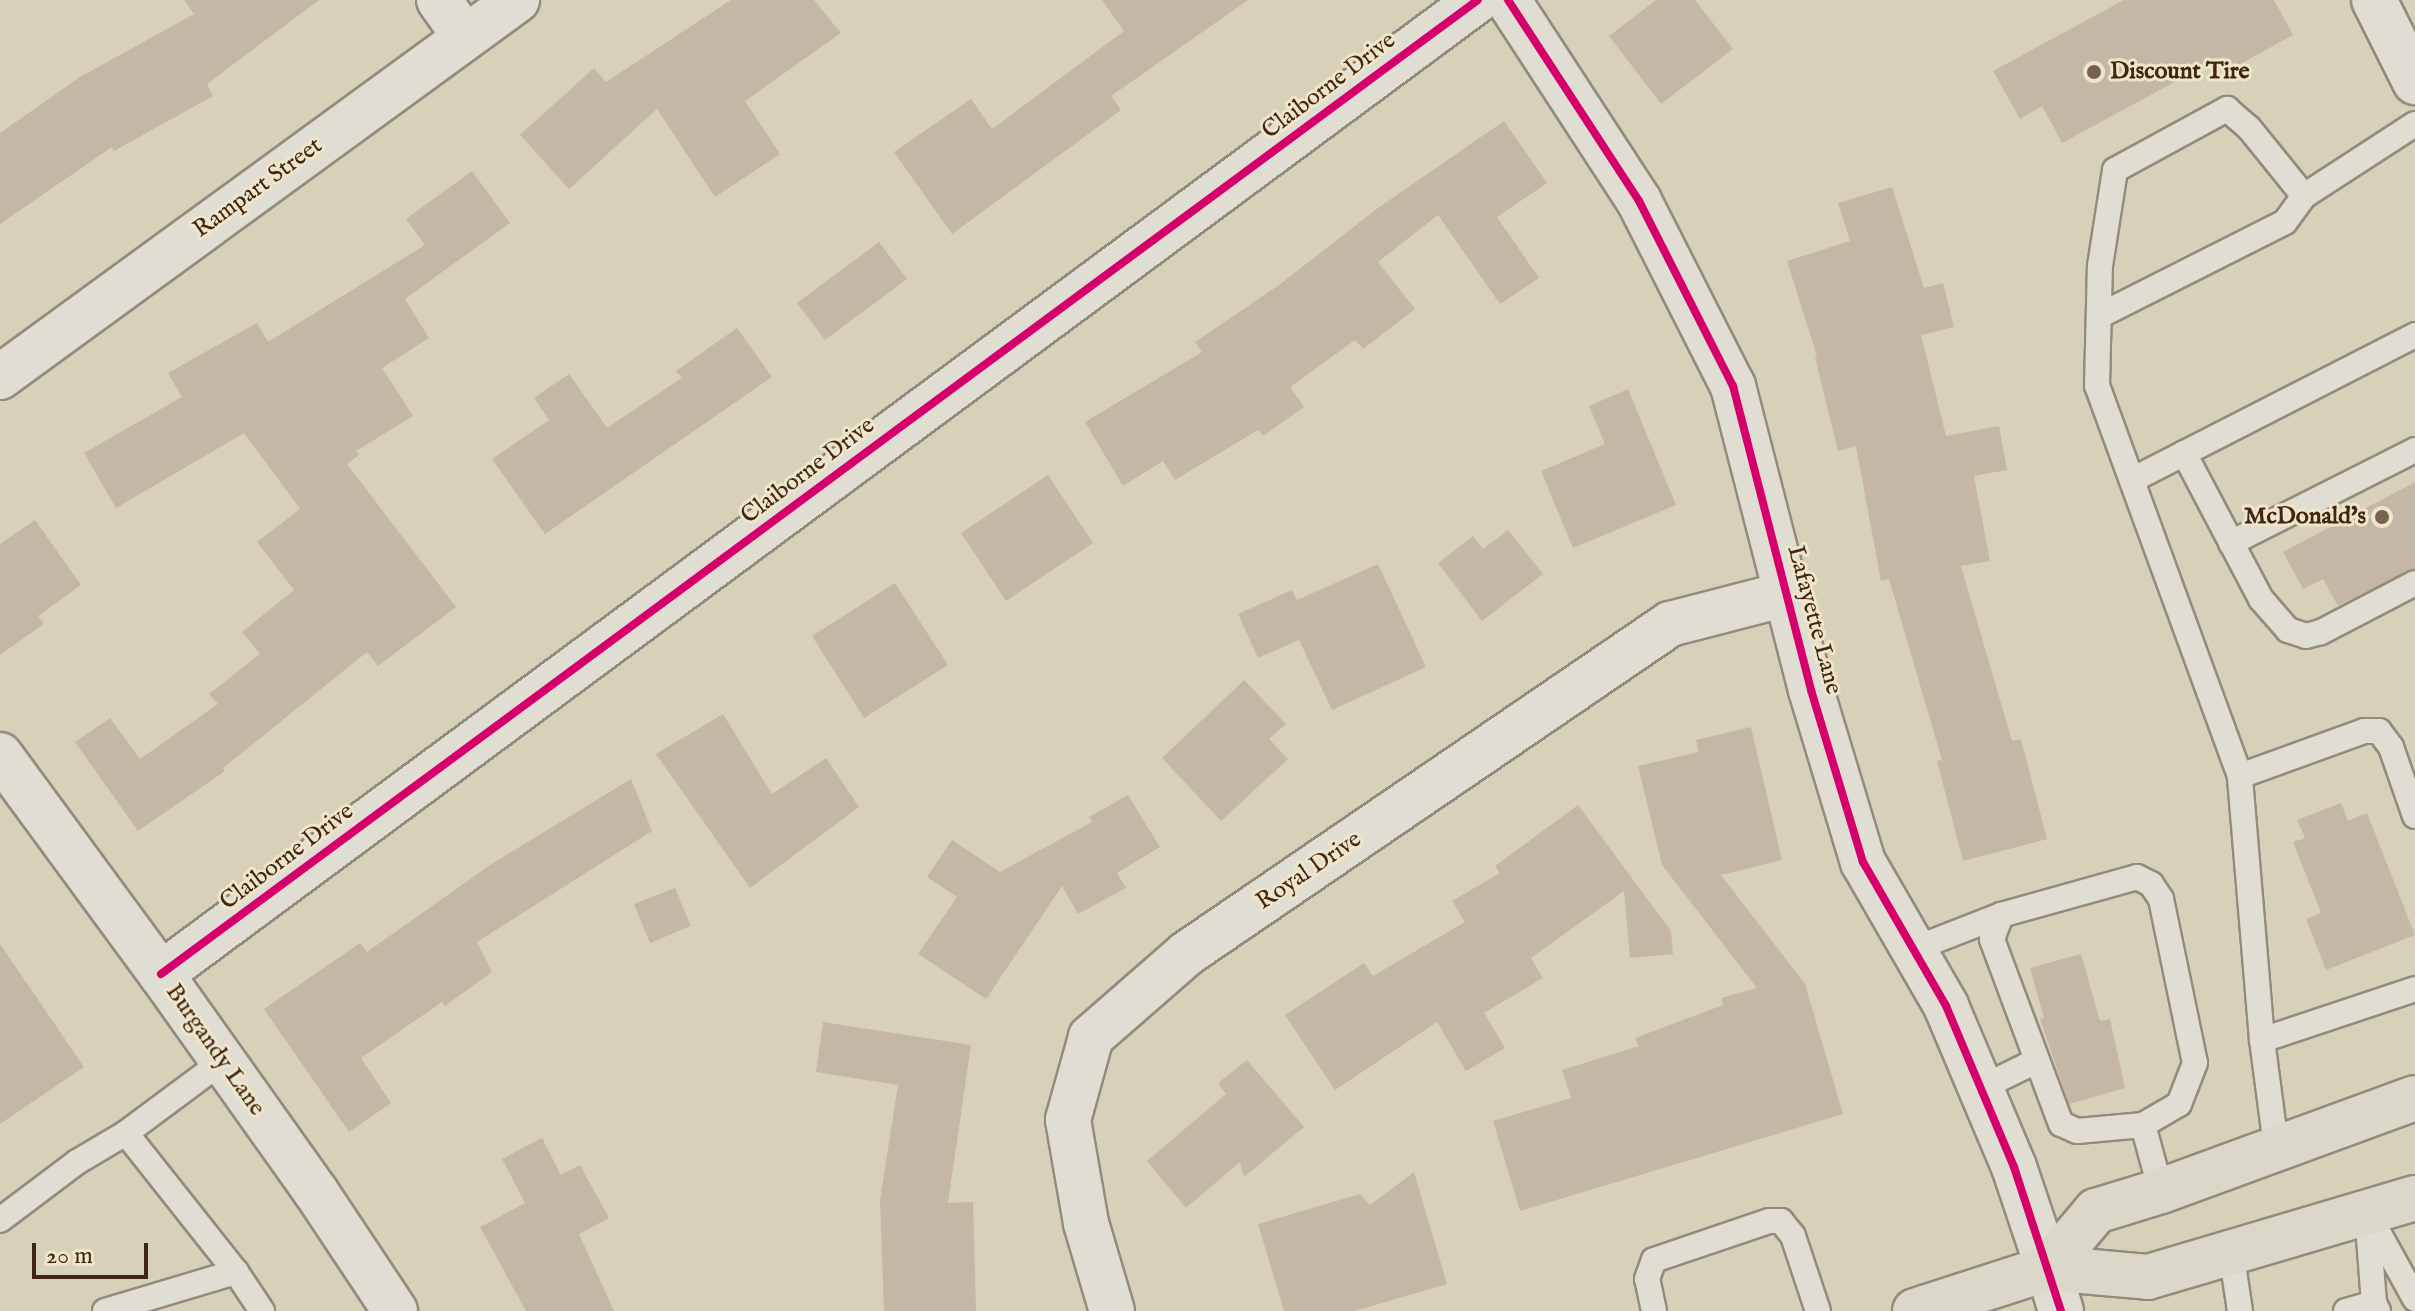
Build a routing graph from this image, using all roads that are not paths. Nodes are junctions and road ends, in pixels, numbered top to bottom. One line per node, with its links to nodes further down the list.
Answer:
1 (439, 0): 6 (street)
2 (517, 0): 6 (street, Rampart Street)
3 (1478, 0): 24 (street, Claiborne Drive)
4 (1508, 0): 18 (street, Lafayette Lane)
5 (2374, 0): 7 (street)
6 (465, 37): 12 (street, Rampart Street)
7 (2415, 82)
8 (2415, 124): 9 (lane)
9 (2304, 196): 10 (lane); 10 (lane)
10 (2099, 316): 15 (lane)
11 (2414, 338): 14 (lane)
12 (0, 377)
13 (2415, 450): 16 (lane)
14 (2184, 453): 15 (lane); 16 (lane)
15 (2132, 480): 20 (lane)
16 (2231, 543): 17 (lane)
17 (2415, 583)
18 (1786, 594): 23 (street, Lafayette Lane); 46 (street, Royal Drive)
19 (0, 755): 24 (street, Burgandy Lane)
20 (2240, 776): 21 (lane); 26 (lane)
21 (2415, 816)
22 (2001, 915): 23 (lane); 28 (lane); 31 (lane)
23 (1914, 949): 29 (street, Lafayette Lane)
24 (161, 974): 27 (street, Burgandy Lane)
25 (2415, 989): 26 (lane)
26 (2262, 1040): 33 (lane)
27 (223, 1061): 32 (lane); 43 (street, Burgandy Lane)
28 (2036, 1061): 29 (lane); 31 (lane)
29 (1981, 1088): 39 (street, Lafayette Lane)
30 (2415, 1098): 33 (main road)
31 (2143, 1125): 34 (lane)
32 (126, 1133): 37 (lane); 40 (lane)
33 (2276, 1146): 34 (main road)
34 (2161, 1191): 39 (main road)
35 (2415, 1198): 36 (main road)
36 (2367, 1212): 38 (main road); 41 (lane); 42 (lane)
37 (0, 1220)
38 (2231, 1251): 39 (main road); 51 (lane)
39 (2048, 1268): 49 (main road); 50 (street, Lafayette Lane)
40 (236, 1272): 44 (lane); 45 (lane)
41 (2415, 1299)
42 (2376, 1307): 52 (lane)
43 (386, 1308)
44 (105, 1311)
45 (262, 1311)
46 (1112, 1311)
47 (1654, 1311): 48 (lane)
48 (1818, 1311)
49 (1915, 1311)
50 (2061, 1311)
51 (2240, 1311)
52 (2346, 1311)

